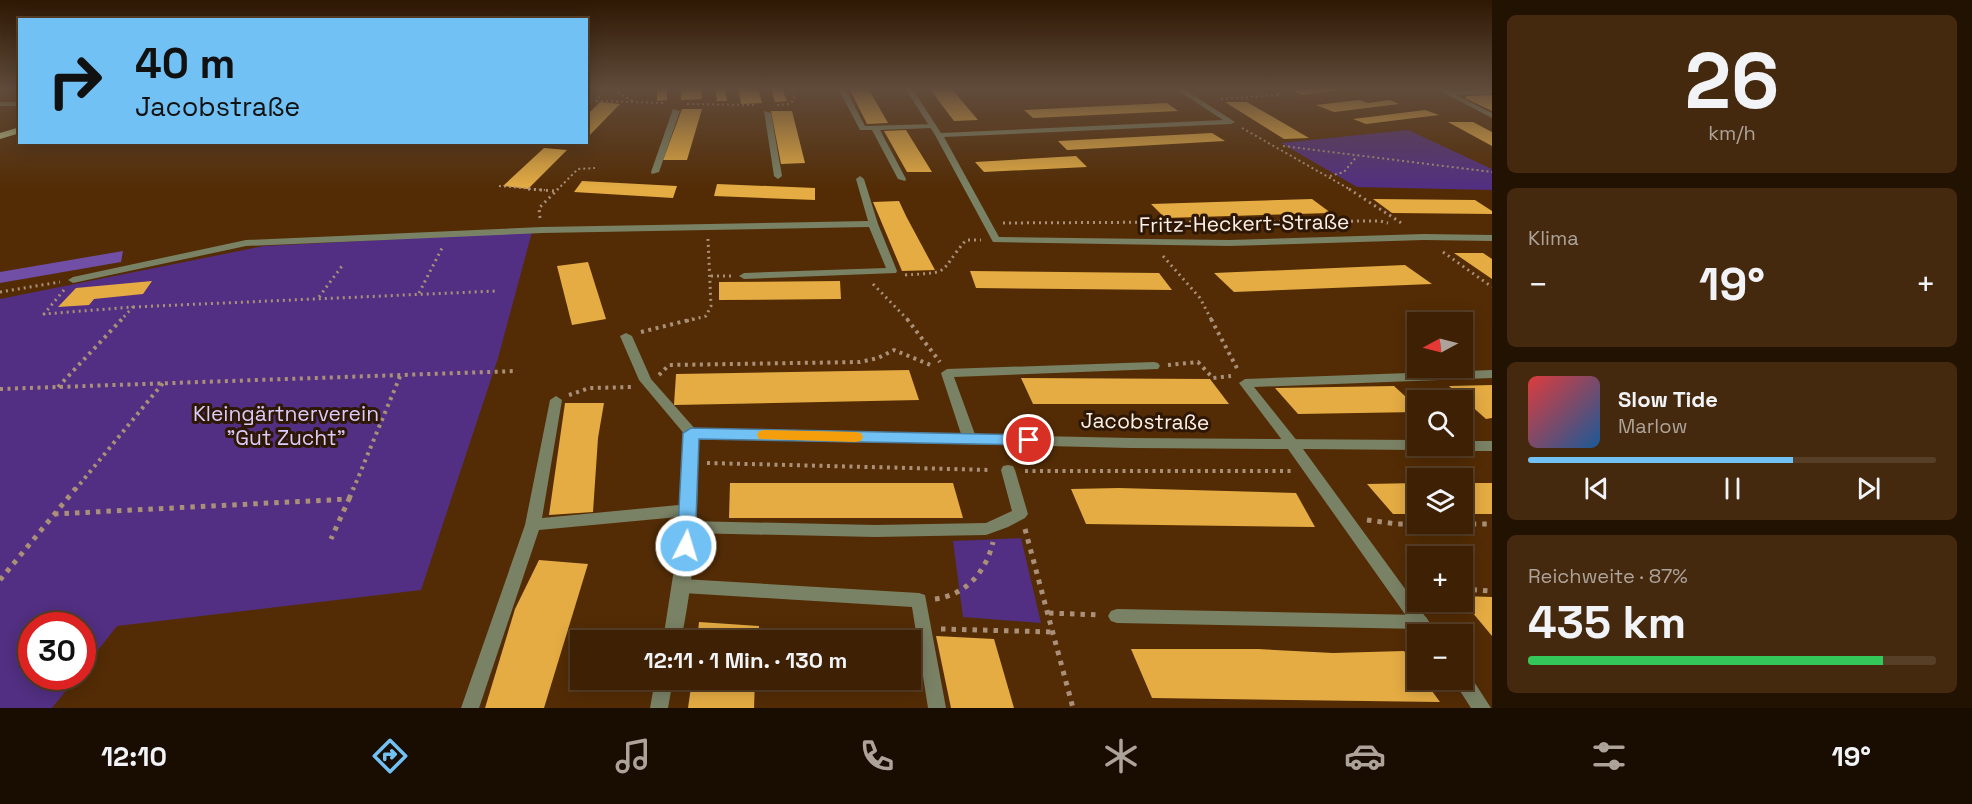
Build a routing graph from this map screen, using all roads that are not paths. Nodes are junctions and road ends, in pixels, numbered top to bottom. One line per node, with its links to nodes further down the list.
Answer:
1 (673, 121): 11 (street)
2 (770, 121): 12 (street)
3 (858, 121): 7 (street)
4 (929, 121): 6 (street)
5 (1230, 121): 9 (street)
6 (932, 126): 7 (street); 9 (street)
7 (875, 128): 14 (street)
8 (18, 131): 10 (main road)
9 (939, 135): 16 (street, Fritz-Heckert-Straße)
10 (0, 136)
11 (655, 172)
12 (778, 176)
13 (860, 179): 15 (street)
14 (902, 179)
15 (873, 224): 17 (street); 18 (street)
16 (1492, 237)
17 (744, 276)
18 (73, 280)
19 (626, 336): 23 (street)
20 (1154, 366): 24 (street)
21 (1492, 374): 25 (street)
22 (556, 400): 31 (street)
23 (691, 433): 24 (street, Jacobstraße); 30 (street)
24 (970, 440): 25 (street, Jacobstraße)
25 (1293, 445): 26 (street, Jacobstraße); 34 (street)
26 (1407, 445)
27 (1473, 446): 28 (street)
28 (1492, 446)
29 (1008, 471): 30 (street)
30 (689, 518): 31 (street); 32 (street)
31 (533, 525): 39 (street)
32 (683, 586): 36 (street); 41 (street)
33 (1117, 616): 35 (street)
34 (1422, 624)
35 (1407, 627)
36 (674, 630)
37 (662, 690): 40 (street)
38 (1469, 690): 42 (street)
39 (470, 708)
40 (659, 708)
41 (937, 708)
42 (1482, 708)

